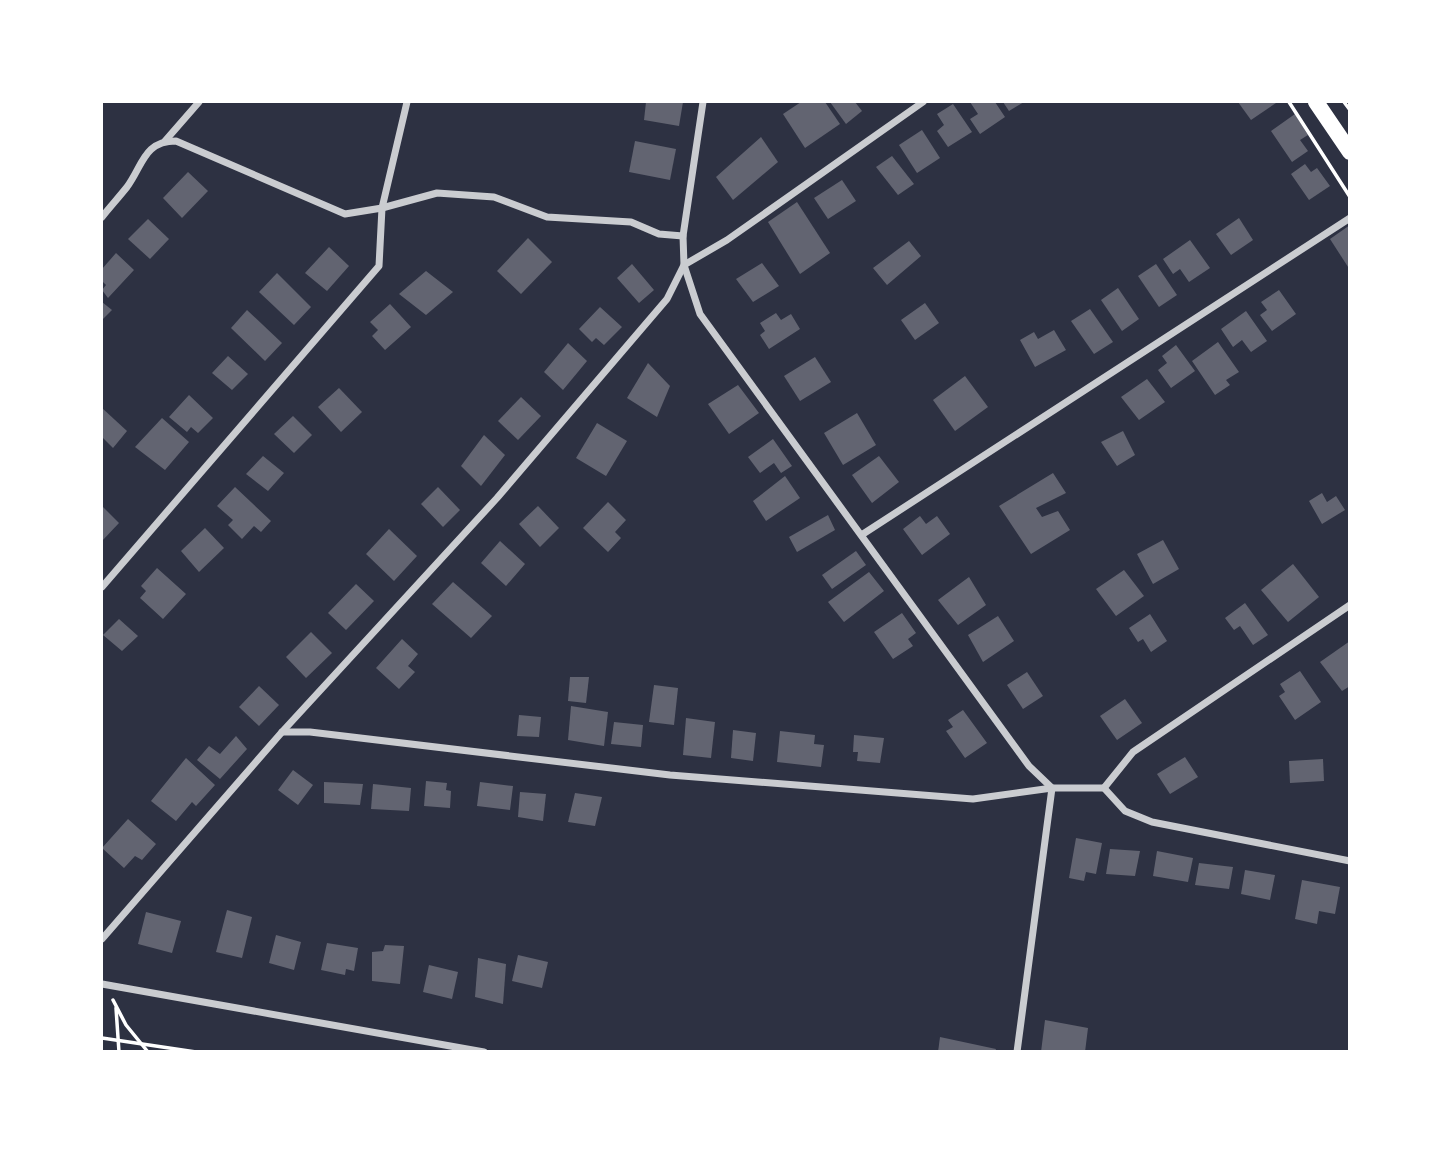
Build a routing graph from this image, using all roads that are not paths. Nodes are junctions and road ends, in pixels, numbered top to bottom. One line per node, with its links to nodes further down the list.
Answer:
1 (199, 102): 6 (street)
2 (407, 102): 8 (street)
3 (702, 102): 11 (street)
4 (923, 102): 12 (street)
5 (1315, 102): 7 (main road)
6 (165, 141): 8 (street); 9 (street)
7 (1349, 152)
8 (382, 208): 11 (street); 14 (street)
9 (102, 217)
10 (1349, 218): 13 (street)
11 (683, 236): 12 (street)
12 (684, 265): 13 (street); 16 (street)
13 (863, 534): 17 (street)
14 (102, 587)
15 (1349, 605): 18 (street)
16 (282, 732): 17 (street); 20 (street)
17 (1052, 788): 18 (street); 23 (street)
18 (1104, 788): 19 (street)
19 (1349, 861)
20 (102, 939)
21 (104, 985): 22 (street)
22 (484, 1052)
23 (1017, 1052)

